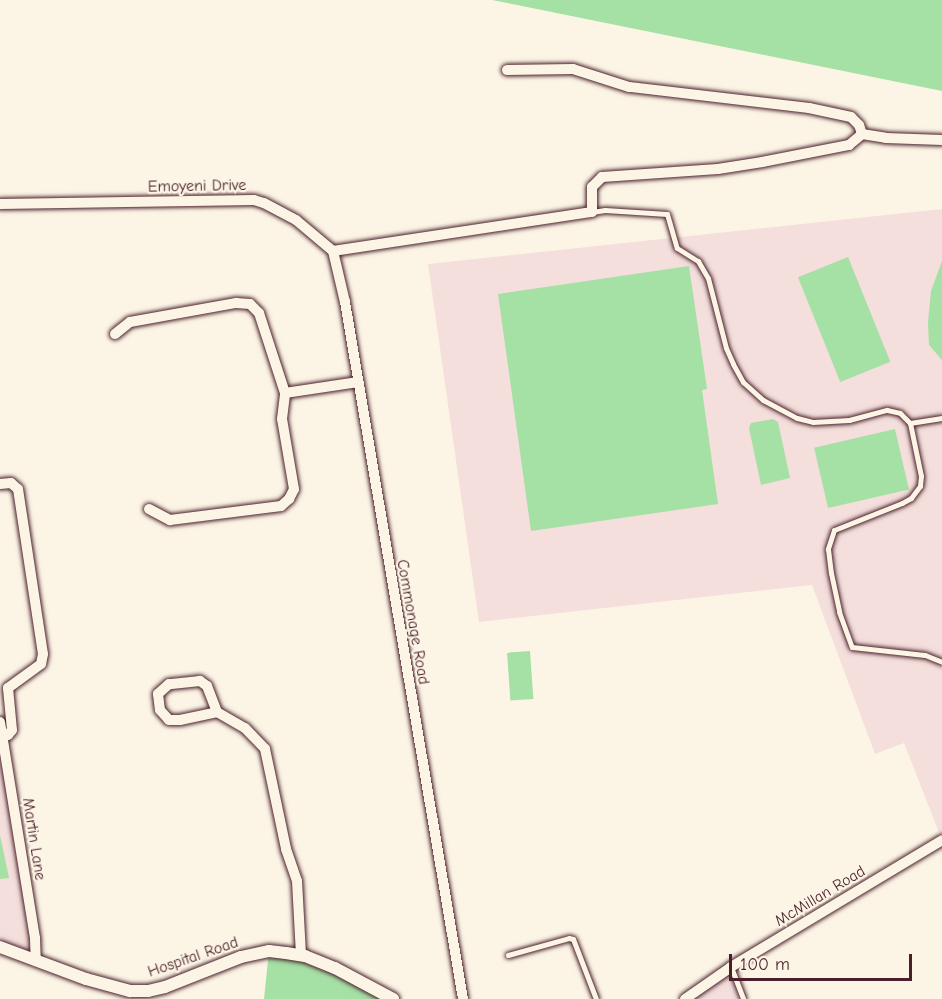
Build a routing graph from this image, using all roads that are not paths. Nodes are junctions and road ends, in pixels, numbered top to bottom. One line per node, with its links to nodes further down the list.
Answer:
1 (507, 70): 2 (street)
2 (862, 134): 3 (street); 5 (street)
3 (942, 140)
4 (0, 204): 6 (street, Emoyeni Drive)
5 (592, 212): 6 (street); 11 (lane)
6 (333, 251): 8 (street, Commonage Road)
7 (115, 334): 9 (street)
8 (358, 382): 9 (street); 26 (street, Commonage Road)
9 (285, 393): 13 (street)
10 (942, 418): 11 (lane)
11 (910, 423): 14 (lane)
12 (0, 484): 17 (street)
13 (149, 509)
14 (942, 662)
15 (217, 712): 15 (street); 20 (street)
16 (0, 722): 17 (street, Martin Lane)
17 (2, 737): 22 (street, Martin Lane)
18 (942, 840): 23 (street, McMillan Road)
19 (0, 947): 22 (street, Hospital Road)
20 (302, 956): 24 (street, Hospital Road); 25 (street, Hospital Road)
21 (508, 956): 27 (lane)
22 (36, 961): 24 (street, Hospital Road)
23 (730, 967): 28 (street, McMillan Road); 29 (lane)
24 (146, 995)
25 (393, 999)
26 (463, 999)
27 (596, 999)
28 (685, 999)
29 (743, 999)

